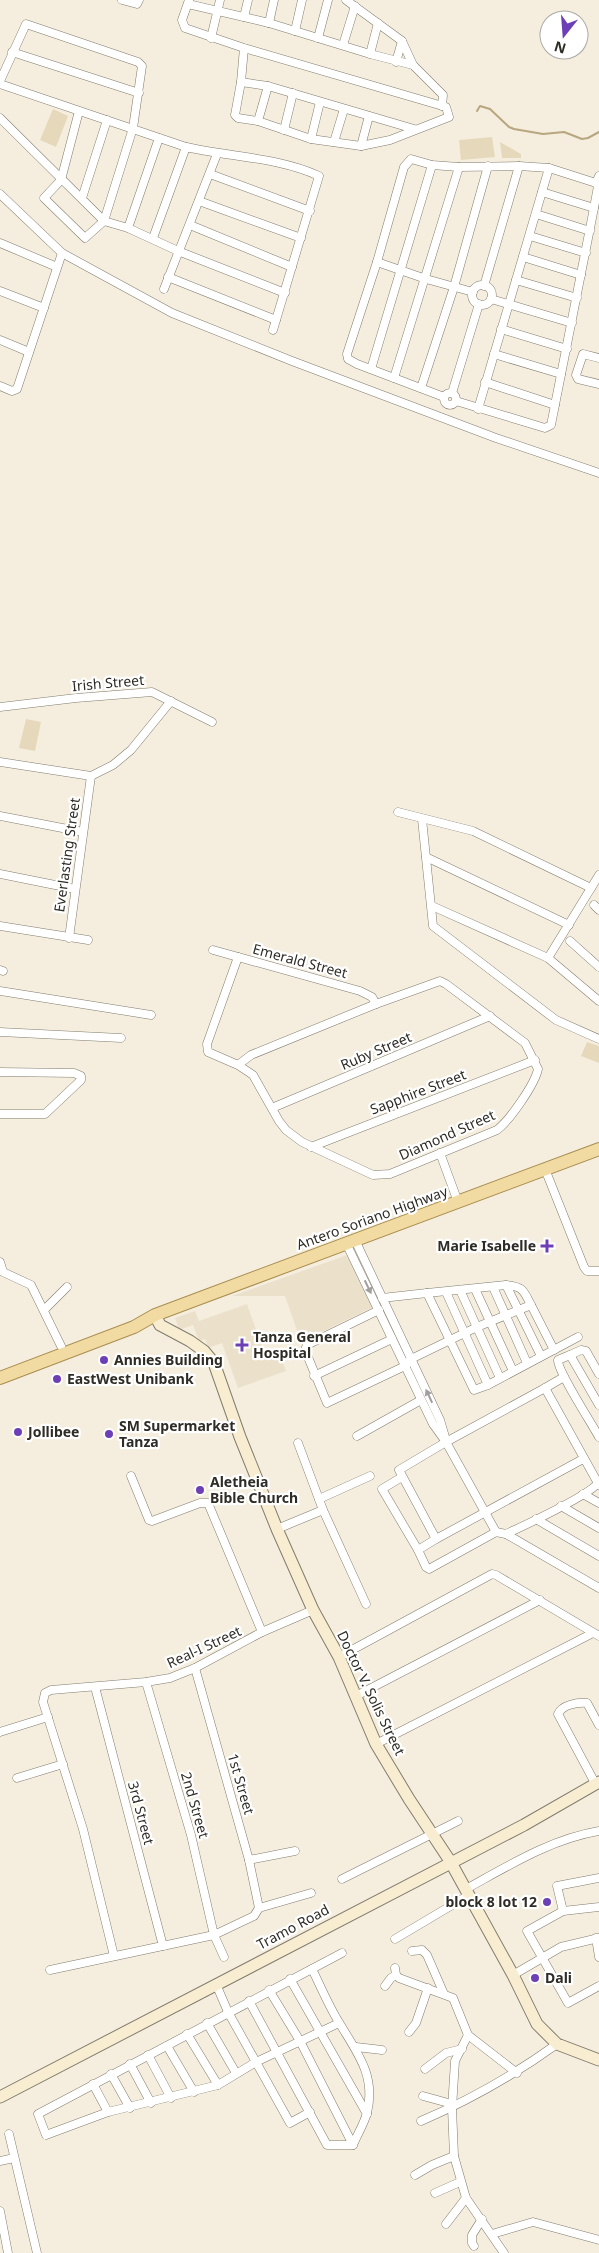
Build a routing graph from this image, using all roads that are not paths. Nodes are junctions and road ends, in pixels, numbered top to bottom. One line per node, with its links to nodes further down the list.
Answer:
1 (122, 0): 2 (street)
2 (139, 0)
3 (220, 0): 11 (street)
4 (248, 0): 12 (street)
5 (274, 0): 13 (street)
6 (302, 0): 15 (street)
7 (328, 0): 17 (street)
8 (346, 0): 10 (street)
9 (188, 2): 11 (street); 16 (street)
10 (354, 6): 14 (street); 19 (street)
11 (218, 11): 12 (street); 16 (street)
12 (244, 17): 13 (street)
13 (269, 23): 15 (street)
14 (378, 23): 18 (street); 22 (street)
15 (295, 31): 17 (street)
16 (211, 38): 20 (street)
17 (318, 38): 19 (street)
18 (402, 41): 23 (street); 24 (street)
19 (343, 45): 22 (street)
20 (244, 48): 25 (street); 31 (street)
21 (12, 52): 26 (street); 28 (street); 28 (street)
22 (370, 54): 23 (street)
23 (396, 62): 24 (street)
24 (413, 65): 31 (street)
25 (241, 82): 27 (street); 37 (street)
26 (0, 83): 33 (street)
27 (268, 86): 29 (street); 37 (street)
28 (139, 92): 39 (street)
29 (293, 94): 30 (street); 41 (street)
30 (320, 102): 32 (street); 43 (street)
31 (442, 106): 40 (street)
32 (344, 109): 34 (street); 45 (street)
33 (79, 111): 36 (street); 55 (street)
34 (369, 116): 38 (street); 46 (street)
35 (0, 118): 55 (street)
36 (107, 120): 39 (street); 59 (street)
37 (258, 121): 41 (street)
38 (396, 124): 40 (street); 44 (street)
39 (133, 128): 42 (street); 64 (street)
40 (414, 129): 44 (street)
41 (284, 130): 43 (street)
42 (159, 138): 47 (street); 66 (street)
43 (311, 139): 45 (street)
44 (390, 140): 46 (street)
45 (334, 142): 46 (street)
46 (361, 146)
47 (186, 147): 48 (street); 69 (street)
48 (217, 154): 54 (street); 62 (street)
49 (432, 165): 52 (street); 76 (street); 79 (street)
50 (488, 166): 51 (street); 52 (street); 84 (street)
51 (519, 166): 53 (street); 85 (street)
52 (459, 168): 82 (street)
53 (549, 168): 56 (street); 57 (street)
54 (210, 174): 60 (street); 62 (street)
55 (60, 180): 59 (street); 64 (street)
56 (598, 180): 61 (street)
57 (542, 192): 61 (street); 63 (street)
58 (0, 194): 73 (street)
59 (82, 198): 64 (street)
60 (199, 201): 65 (street); 70 (street)
61 (594, 208): 67 (street)
62 (310, 211): 70 (street)
63 (536, 214): 67 (street); 68 (street)
64 (104, 222): 66 (street)
65 (190, 225): 72 (street); 78 (street)
66 (128, 228): 69 (street)
67 (590, 230): 74 (street)
68 (530, 236): 74 (street); 75 (street)
69 (153, 238): 72 (street)
70 (301, 238): 78 (street)
71 (0, 243): 77 (street)
72 (178, 252): 81 (street); 89 (street)
73 (62, 253): 77 (street); 116 (street)
74 (586, 253): 80 (street)
75 (523, 257): 80 (street); 83 (street)
76 (377, 262): 79 (street); 104 (street)
77 (57, 267): 94 (street)
78 (292, 267): 89 (street)
79 (400, 270): 82 (street); 104 (street)
80 (581, 275): 90 (street)
81 (168, 277): 86 (street); 95 (street)
82 (426, 279): 84 (street); 106 (street)
83 (516, 280): 90 (street); 93 (street)
84 (454, 286): 88 (street); 110 (street)
85 (484, 286): 88 (street); 91 (street)
86 (164, 289)
87 (0, 291): 94 (street)
88 (473, 292): 92 (street)
89 (285, 293): 95 (street)
90 (577, 298): 96 (street)
91 (491, 299): 92 (street); 93 (street)
92 (479, 304): 111 (street)
93 (508, 305): 96 (street); 97 (street)
94 (44, 308): 101 (street)
95 (276, 320): 98 (street)
96 (572, 323): 100 (street)
97 (501, 329): 100 (street); 102 (street)
98 (273, 330)
99 (0, 340): 101 (street)
100 (567, 349): 105 (street)
101 (29, 352): 109 (street)
102 (494, 354): 105 (street); 107 (street)
103 (599, 358): 108 (street)
104 (371, 369): 106 (street)
105 (561, 374): 114 (street)
106 (394, 378): 110 (street)
107 (485, 382): 114 (street); 115 (street)
108 (599, 384)
109 (0, 386)
110 (421, 388): 112 (street)
111 (452, 393): 112 (street); 113 (street)
112 (444, 399): 113 (street); 116 (street)
113 (454, 403): 115 (street); 117 (street)
114 (556, 405): 115 (street)
115 (478, 409)
116 (439, 416): 117 (street)
117 (449, 419): 118 (street)
118 (599, 473)
119 (171, 701): 120 (street, Irish Street); 121 (street, Irish Street); 123 (street)
120 (0, 707)
121 (212, 722)
122 (0, 762): 123 (street)
123 (91, 776): 127 (street, Everlasting Street)
124 (398, 812): 126 (street)
125 (0, 816): 127 (street)
126 (422, 819): 128 (street); 131 (street)
127 (83, 832): 132 (street, Everlasting Street)
128 (426, 857): 133 (street); 134 (street)
129 (0, 874): 132 (street)
130 (599, 875): 131 (street)
131 (592, 888): 134 (street)
132 (75, 889): 136 (street, Everlasting Street)
133 (432, 906): 141 (street); 150 (street)
134 (569, 925): 141 (street)
135 (0, 926): 136 (street)
136 (69, 938): 137 (street)
137 (88, 940)
138 (570, 941): 142 (street)
139 (214, 950): 140 (street, Emerald Street)
140 (238, 957): 145 (street, Emerald Street); 152 (street, Diamond Street)
141 (548, 958): 144 (street)
142 (599, 966)
143 (0, 991): 146 (street)
144 (599, 1001)
145 (376, 1004): 147 (street); 152 (street)
146 (151, 1015)
147 (490, 1016): 151 (street); 154 (street, Ruby Street)
148 (0, 1032): 149 (street)
149 (121, 1038)
150 (599, 1039)
151 (535, 1060): 156 (street, Sapphire Street); 158 (street, Diamond Street)
152 (238, 1065): 154 (street, Diamond Street)
153 (0, 1072): 155 (street)
154 (272, 1108): 156 (street, Diamond Street)
155 (0, 1114)
156 (311, 1147): 158 (street, Diamond Street)
157 (599, 1148): 159 (main road, Antero Soriano Highway)
158 (440, 1153): 160 (street)
159 (545, 1170): 160 (main road, Antero Soriano Highway); 163 (street)
160 (458, 1202): 161 (main road, Antero Soriano Highway)
161 (351, 1242): 171 (street); 174 (street, one-way to 174); 176 (main road, Antero Soriano Highway)
162 (0, 1262): 173 (street)
163 (599, 1270)
164 (506, 1285): 166 (street); 172 (street); 175 (street)
165 (67, 1287): 173 (street)
166 (493, 1287): 167 (street); 177 (street)
167 (476, 1289): 168 (street); 178 (street)
168 (460, 1290): 169 (street); 179 (street)
169 (446, 1292): 170 (street); 180 (street)
170 (427, 1294): 171 (street); 183 (street)
171 (382, 1298): 188 (street)
172 (531, 1305): 175 (street); 185 (street)
173 (45, 1309): 184 (street)
174 (379, 1310): 182 (street); 194 (street)
175 (518, 1310): 177 (street); 187 (street)
176 (156, 1315): 184 (main road, Antero Soriano Highway); 195 (main road, Antero Soriano Highway); 220 (street, Doctor V. Solis Street)
177 (506, 1316): 178 (street); 189 (street)
178 (490, 1322): 179 (street); 192 (street)
179 (477, 1327): 180 (street); 196 (street)
180 (463, 1334): 183 (street); 198 (street)
181 (578, 1337): 185 (street)
182 (392, 1339): 190 (street); 194 (street)
183 (449, 1341): 188 (street); 198 (street)
184 (61, 1346): 191 (main road, Antero Soriano Highway)
185 (554, 1350): 187 (street)
186 (570, 1355): 193 (street); 197 (street); 201 (street)
187 (541, 1356): 189 (street)
188 (411, 1359): 190 (street); 202 (street, one-way to 188)
189 (527, 1363): 192 (street)
190 (405, 1366): 194 (street); 200 (street)
191 (0, 1369)
192 (513, 1371): 196 (street)
193 (599, 1374)
194 (314, 1376)
195 (0, 1378)
196 (500, 1378): 198 (street)
197 (564, 1378): 199 (street); 204 (street)
198 (488, 1385)
199 (545, 1388): 205 (street); 207 (street)
200 (421, 1400): 202 (street); 203 (street)
201 (599, 1405)
202 (434, 1416): 205 (street)
203 (357, 1436)
204 (599, 1436)
205 (446, 1442): 210 (street); 217 (street)
206 (298, 1443): 213 (street)
207 (583, 1459): 211 (street); 217 (street)
208 (131, 1476): 230 (street)
209 (370, 1476): 213 (street)
210 (402, 1477): 223 (street); 224 (street)
211 (599, 1484): 212 (street)
212 (583, 1494): 214 (street); 215 (street)
213 (319, 1499): 216 (street)
214 (599, 1503)
215 (560, 1506): 218 (street); 219 (street)
216 (323, 1510): 220 (street); 228 (street)
217 (485, 1513): 221 (street); 223 (street)
218 (536, 1519): 222 (street); 225 (street)
219 (599, 1528)
220 (277, 1529): 229 (street, Doctor V. Solis Street)
221 (496, 1532): 222 (street); 224 (street)
222 (506, 1534): 226 (street)
223 (436, 1540): 224 (street)
224 (418, 1550)
225 (599, 1556)
226 (599, 1588)
227 (540, 1600): 231 (street); 232 (street); 236 (street)
228 (366, 1604)
229 (313, 1610): 230 (street, Real-I Street); 232 (street, Doctor V. Solis Street)
230 (262, 1632): 233 (street, Real-I Street)
231 (596, 1634): 240 (street)
232 (339, 1657): 236 (street, Doctor V. Solis Street)
233 (195, 1668): 234 (street, Real-I Street); 248 (street, 1st Street)
234 (146, 1682): 235 (street, Real-I Street); 257 (street, 2nd Street)
235 (95, 1688): 237 (street, Real-I Street); 260 (street, 3rd Street)
236 (356, 1696): 240 (street, Doctor V. Solis Street)
237 (48, 1717): 239 (street); 241 (street)
238 (599, 1725): 243 (street)
239 (0, 1732)
240 (376, 1744): 246 (street, Doctor V. Solis Street)
241 (63, 1764): 242 (street); 263 (street)
242 (17, 1778)
243 (597, 1783): 249 (street, Tramo Road)
244 (458, 1821): 246 (street)
245 (599, 1831): 252 (street)
246 (431, 1833): 249 (street, Doctor V. Solis Street); 251 (street)
247 (295, 1851): 248 (street)
248 (249, 1860): 255 (street, 1st Street)
249 (450, 1861): 252 (street, Doctor V. Solis Street); 271 (street, Tramo Road)
250 (599, 1878): 256 (street)
251 (342, 1879)
252 (468, 1892): 258 (street); 269 (street, Doctor V. Solis Street)
253 (311, 1893): 255 (street)
254 (599, 1906): 256 (street)
255 (259, 1908): 257 (street)
256 (563, 1912): 266 (street)
257 (214, 1935): 260 (street); 264 (street, 2nd Street)
258 (395, 1938)
259 (597, 1938): 265 (street); 266 (street)
260 (163, 1946): 263 (street)
261 (412, 1951): 276 (street)
262 (342, 1953): 267 (street)
263 (114, 1956): 268 (street)
264 (224, 1957)
265 (599, 1957)
266 (541, 1958): 269 (street); 273 (street)
267 (312, 1969): 270 (street); 280 (street)
268 (50, 1970)
269 (513, 1975): 286 (street, Doctor V. Solis Street)
270 (290, 1979): 275 (street); 281 (street)
271 (216, 1984): 278 (street); 303 (street, Tramo Road)
272 (385, 1986): 274 (street)
273 (599, 1986)
274 (428, 1988): 276 (street); 282 (street)
275 (269, 1990): 277 (street); 285 (street)
276 (444, 1994): 284 (street)
277 (249, 2001): 278 (street); 291 (street)
278 (228, 2012): 279 (street); 294 (street)
279 (207, 2023): 283 (street); 297 (street)
280 (339, 2023): 281 (street); 288 (street)
281 (320, 2032): 285 (street); 311 (street)
282 (409, 2032)
283 (187, 2034): 287 (street); 301 (street)
284 (468, 2035): 289 (street); 298 (street)
285 (300, 2041): 291 (street); 314 (street)
286 (557, 2044): 293 (street, Doctor V. Solis Street); 298 (street)
287 (167, 2046): 292 (street); 302 (street)
288 (356, 2047): 290 (street); 311 (street)
289 (462, 2048): 296 (street); 307 (street)
290 (382, 2050)
291 (278, 2052): 294 (street); 310 (street)
292 (148, 2055): 295 (street); 305 (street)
293 (599, 2060)
294 (256, 2062): 297 (street); 310 (street)
295 (130, 2064): 299 (street); 306 (street)
296 (425, 2069)
297 (236, 2073): 301 (street)
298 (517, 2073): 307 (street)
299 (111, 2074): 300 (street); 308 (street)
300 (93, 2084): 309 (street); 309 (street)
301 (218, 2085): 302 (street)
302 (194, 2092): 305 (street)
303 (0, 2096)
304 (422, 2096): 307 (street)
305 (171, 2098): 306 (street)
306 (151, 2103): 308 (street)
307 (452, 2106): 312 (street); 315 (street)
308 (130, 2108): 309 (street)
309 (108, 2112)
310 (310, 2112): 314 (street)
311 (366, 2114): 314 (street)
312 (421, 2121)
313 (9, 2134): 316 (street)
314 (353, 2145)
315 (454, 2156): 318 (street); 319 (street)
316 (14, 2158): 317 (street); 329 (street)
317 (0, 2161)
318 (416, 2175)
319 (460, 2182): 320 (street); 321 (street)
320 (435, 2193)
321 (466, 2198): 323 (street); 324 (street)
322 (0, 2211): 328 (street)
323 (482, 2219): 325 (street); 327 (street)
324 (446, 2224)
325 (492, 2234): 326 (street); 330 (street)
326 (599, 2240)
327 (474, 2246)
328 (8, 2253)
329 (37, 2253)
330 (504, 2253)

